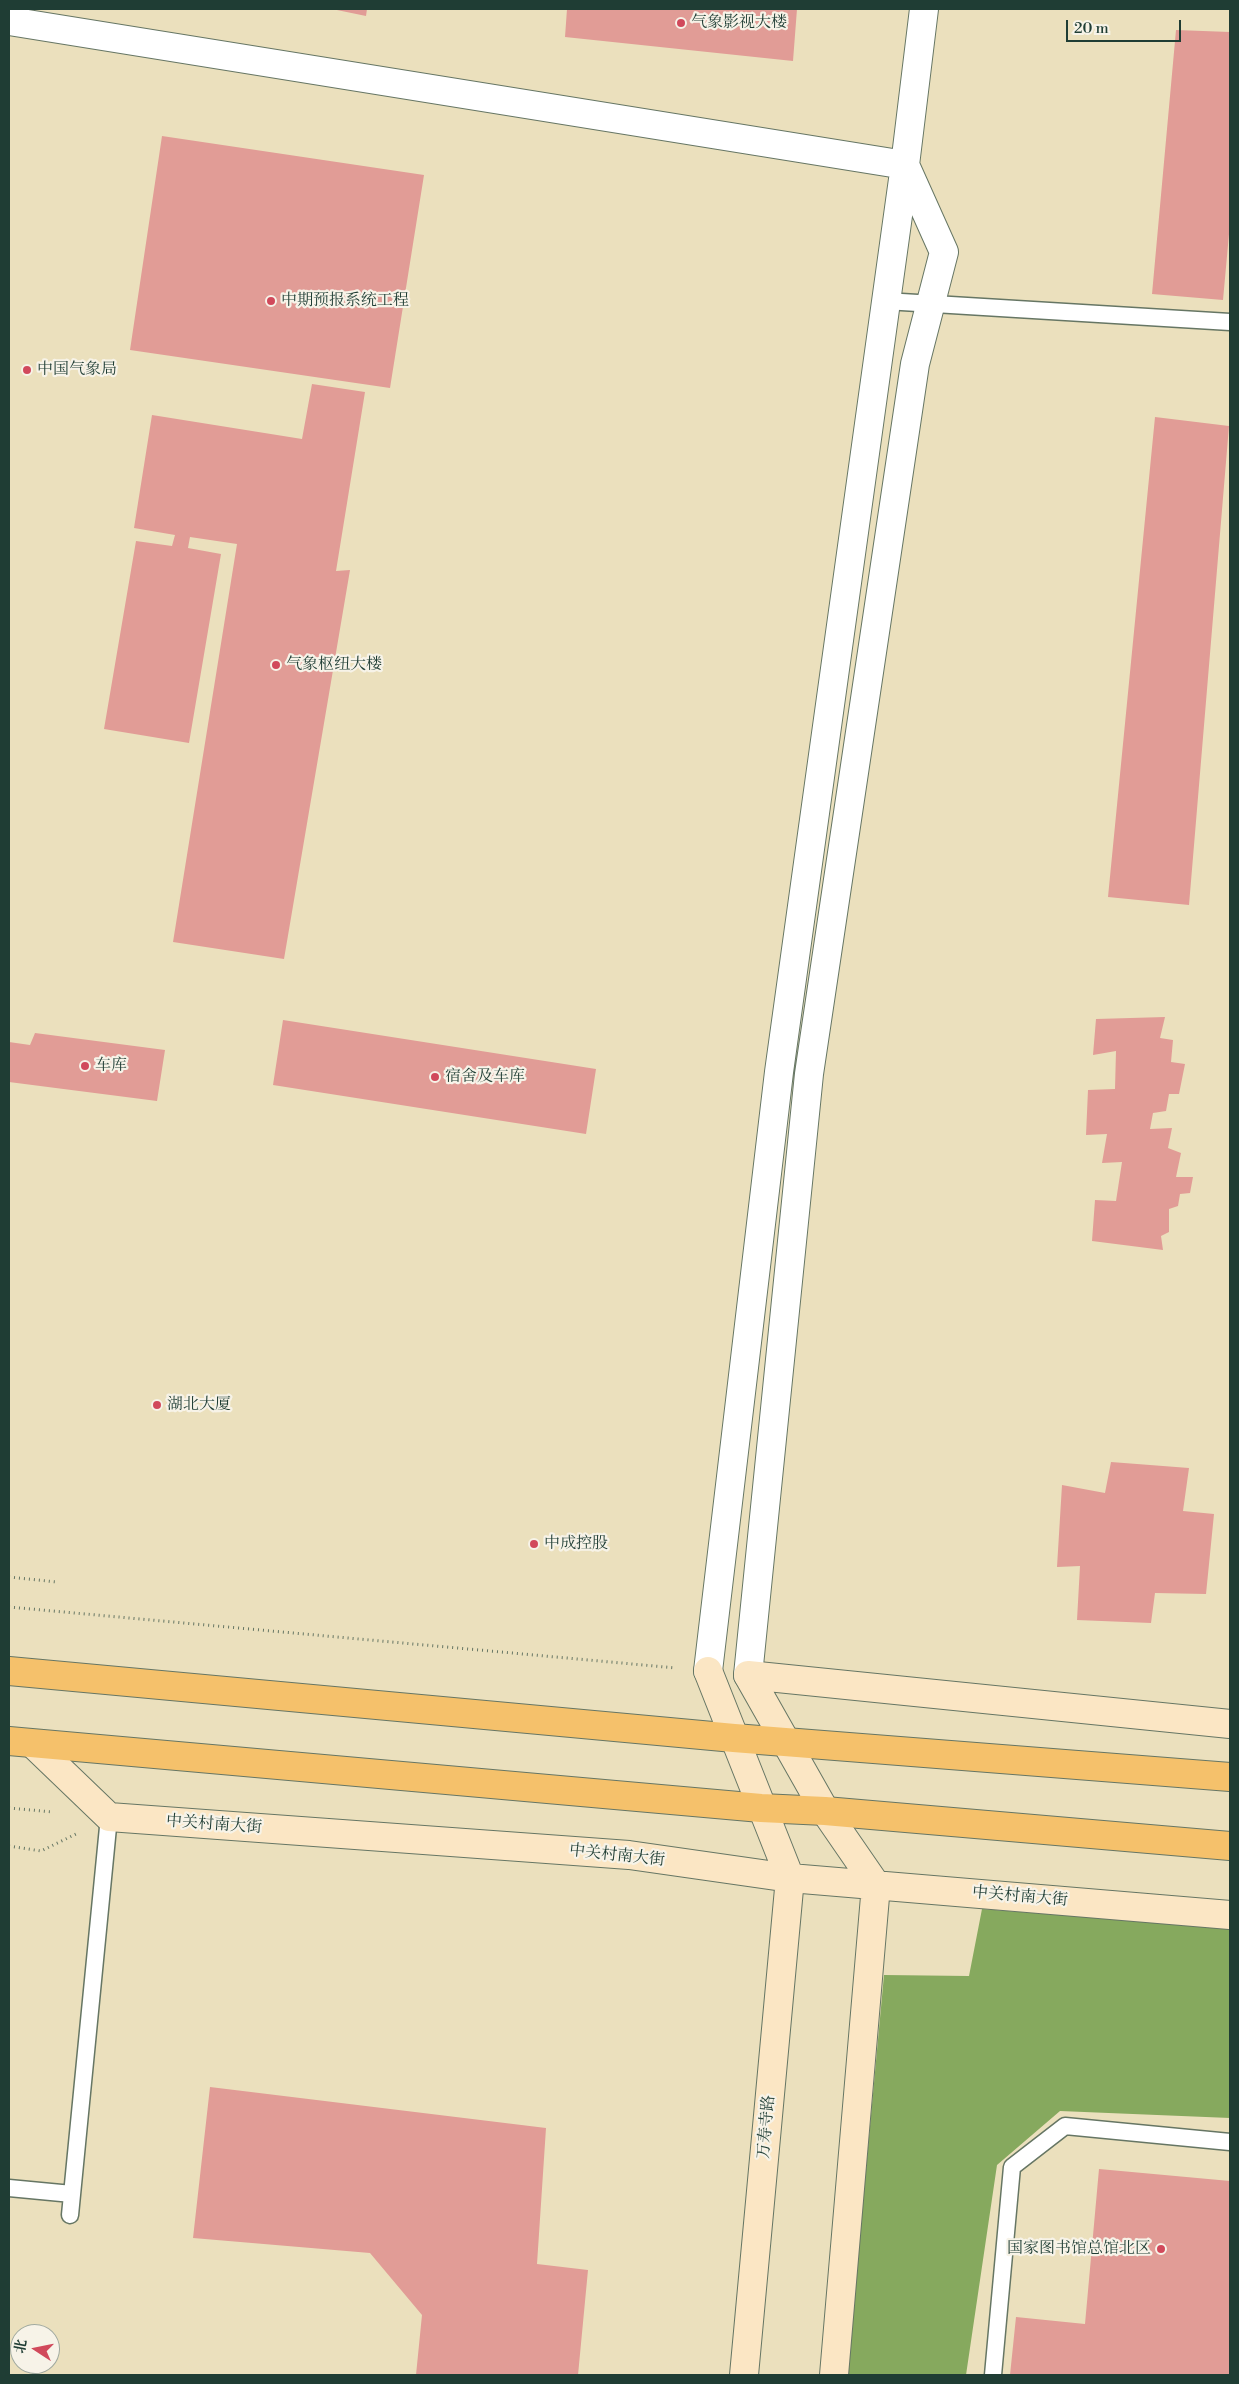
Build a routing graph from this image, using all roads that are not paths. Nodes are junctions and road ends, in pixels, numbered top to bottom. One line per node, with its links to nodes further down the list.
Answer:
1 (924, 9): 3 (street)
2 (9, 21): 3 (street)
3 (905, 165): 4 (street); 5 (street)
4 (885, 301): 5 (lane); 10 (street)
5 (931, 303): 6 (lane); 8 (street)
6 (1230, 322)
7 (9, 1671): 10 (main road)
8 (748, 1676): 9 (street); 11 (street)
9 (1230, 1724)
10 (734, 1738): 11 (main road); 14 (street)
11 (786, 1742): 13 (main road); 15 (street)
12 (21, 1743): 14 (main road); 16 (street)
13 (1230, 1777)
14 (761, 1808): 15 (main road); 18 (street)
15 (825, 1811): 17 (main road); 19 (street)
16 (109, 1817): 18 (street, 中关村南大街); 23 (lane)
17 (1230, 1846)
18 (790, 1878): 19 (street, 中关村南大街); 25 (street, 万寿寺路)
19 (876, 1884): 20 (street, 中关村南大街); 26 (street)
20 (1230, 1915)
21 (1230, 2142): 27 (lane)
22 (9, 2188): 23 (lane)
23 (72, 2194): 24 (lane)
24 (70, 2215)
25 (744, 2375)
26 (834, 2375)
27 (993, 2375)

